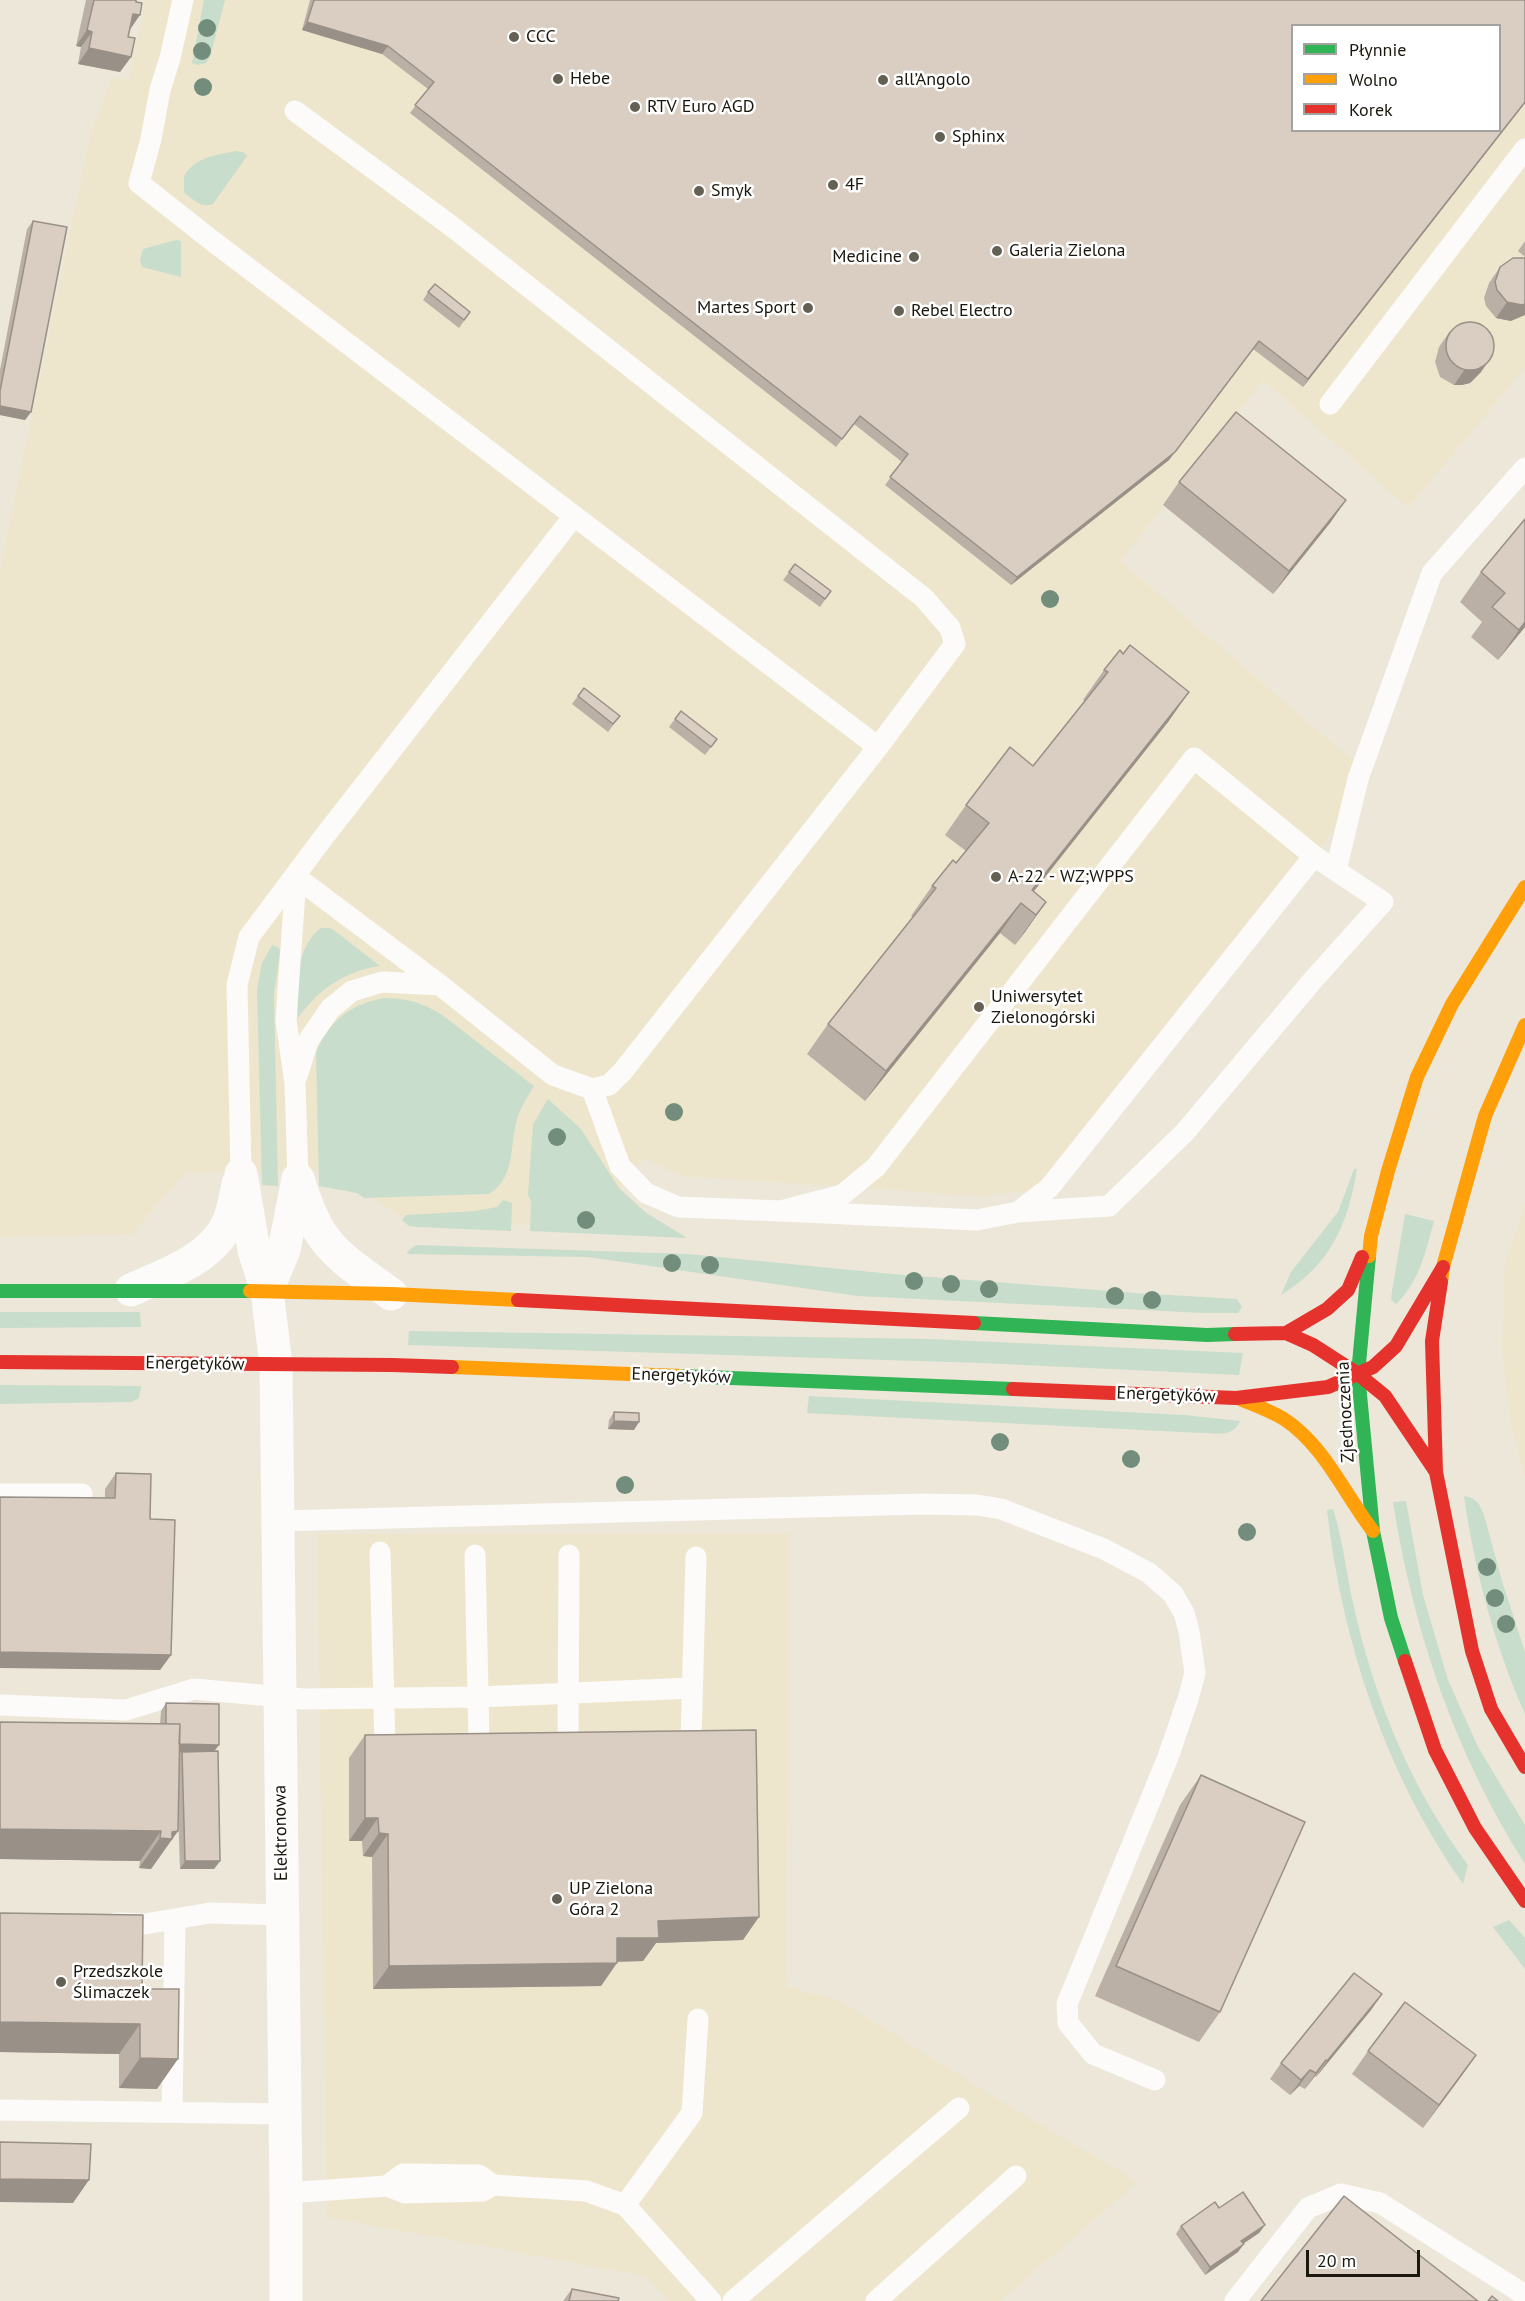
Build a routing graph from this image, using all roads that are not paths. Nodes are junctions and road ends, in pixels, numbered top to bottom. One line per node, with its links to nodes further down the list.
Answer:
1 (183, 0): 6 (lane)
2 (295, 111): 7 (lane)
3 (1525, 149): 4 (lane)
4 (1330, 404)
5 (1525, 468): 9 (lane)
6 (574, 516): 7 (lane); 10 (lane)
7 (878, 747): 15 (lane)
8 (1314, 856): 9 (lane); 18 (lane); 19 (lane)
9 (1335, 870): 19 (lane)
10 (296, 877): 12 (lane); 14 (lane); 16 (lane)
11 (1525, 887): 20 (main road, Zjednoczenia)
12 (440, 985): 14 (lane); 15 (lane)
13 (1525, 1025): 21 (main road)
14 (295, 1083): 17 (lane)
15 (592, 1089): 18 (lane)
16 (241, 1174): 22 (street); 24 (street, Elektronowa)
17 (298, 1179): 24 (street); 25 (street)
18 (781, 1211): 19 (lane)
19 (1018, 1212)
20 (1371, 1236): 26 (main road); 29 (main road, Zjednoczenia)
21 (1443, 1267): 29 (main road, Energetyków); 31 (main road)
22 (131, 1290): 23 (main road); 24 (main road)
23 (0, 1291)
24 (267, 1291): 25 (main road); 28 (street, Elektronowa)
25 (391, 1294): 26 (main road)
26 (1286, 1333): 29 (main road)
27 (0, 1362): 28 (main road, Energetyków)
28 (276, 1365): 30 (main road, Energetyków); 34 (street, Elektronowa)
29 (1358, 1374): 30 (main road, Energetyków); 31 (main road); 35 (main road, Zjednoczenia)
30 (1236, 1398): 35 (main road)
31 (1436, 1472): 50 (main road)
32 (0, 1494): 33 (lane)
33 (82, 1494)
34 (278, 1521): 44 (street, Elektronowa); 56 (lane)
35 (1373, 1531): 51 (main road, Zjednoczenia)
36 (380, 1552): 42 (lane)
37 (475, 1555): 43 (lane)
38 (568, 1556): 41 (lane)
39 (696, 1557): 40 (lane)
40 (692, 1688): 41 (lane); 46 (lane)
41 (567, 1693): 43 (lane); 48 (lane)
42 (383, 1696): 43 (lane); 44 (lane); 49 (lane)
43 (479, 1697): 47 (lane)
44 (280, 1698): 45 (lane); 52 (street, Elektronowa)
45 (0, 1705)
46 (691, 1740)
47 (479, 1743)
48 (568, 1743)
49 (385, 1744)
50 (1525, 1767)
51 (1525, 1901)
52 (283, 1916): 53 (lane); 60 (street, Elektronowa)
53 (175, 1919): 54 (lane); 59 (lane)
54 (101, 1923)
55 (698, 2019): 63 (lane)
56 (1155, 2080)
57 (959, 2108): 67 (lane)
58 (0, 2110): 59 (lane)
59 (172, 2112): 60 (lane)
60 (285, 2114): 62 (street, Elektronowa)
61 (1016, 2176): 68 (lane)
62 (286, 2193): 63 (lane); 65 (street, Elektronowa)
63 (625, 2205): 66 (lane)
64 (1525, 2295): 69 (lane)
65 (286, 2301)
66 (711, 2301)
67 (733, 2301)
68 (876, 2301)
69 (1235, 2301)

